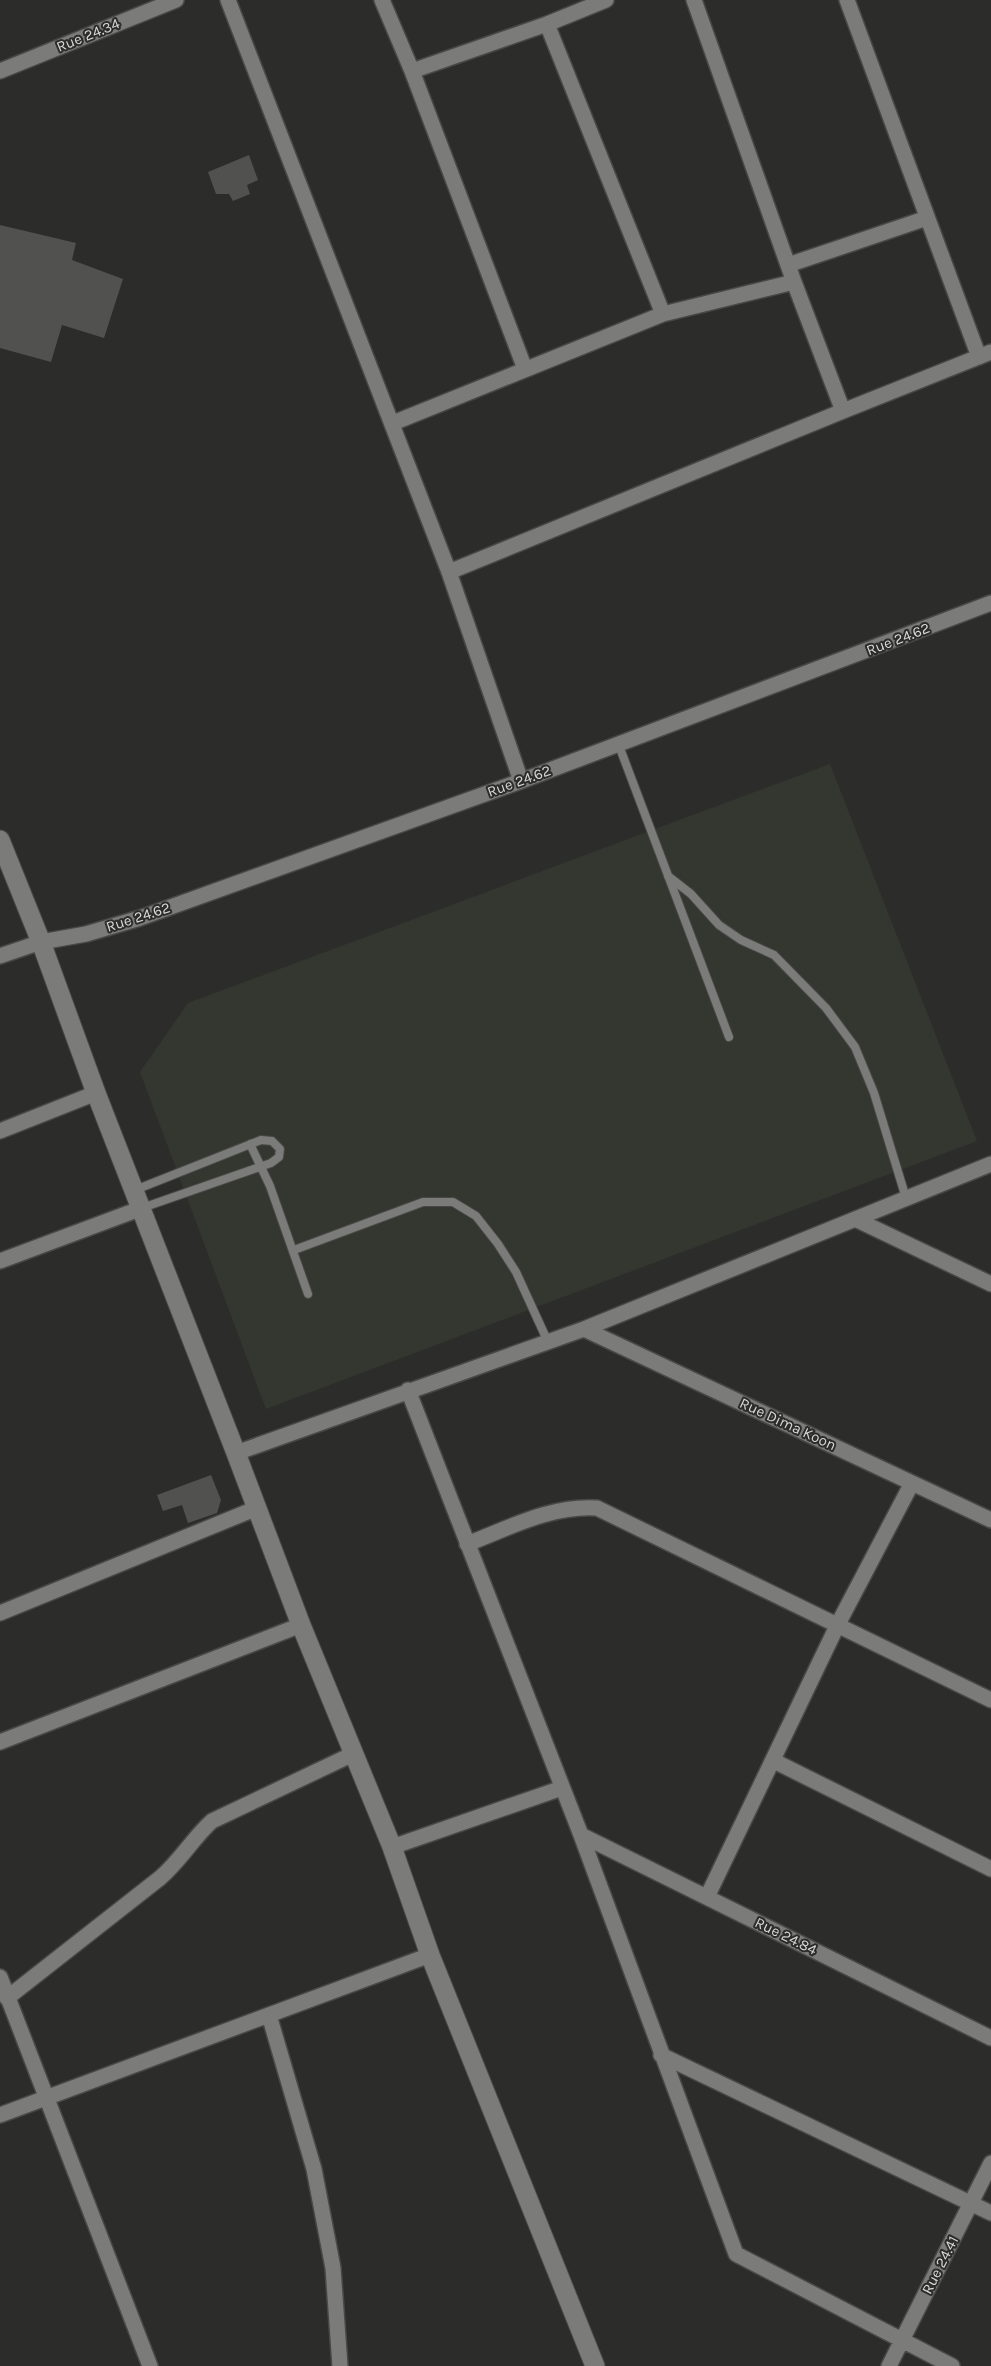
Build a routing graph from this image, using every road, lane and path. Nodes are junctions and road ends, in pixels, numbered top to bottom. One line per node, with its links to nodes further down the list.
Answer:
1 (176, 0): 8 (street, Rue 24.34)
2 (228, 0): 17 (street)
3 (382, 0): 9 (street)
4 (606, 0): 7 (street)
5 (694, 0): 11 (street)
6 (847, 0): 10 (street)
7 (548, 24): 9 (street); 13 (street)
8 (0, 71)
9 (412, 71): 15 (street)
10 (927, 218): 11 (street); 14 (street)
11 (788, 265): 12 (street)
12 (794, 282): 13 (street); 16 (street)
13 (663, 314): 15 (street)
14 (985, 355): 16 (street)
15 (525, 369): 17 (street)
16 (843, 411): 18 (street)
17 (393, 423): 18 (street)
18 (449, 572): 21 (street)
19 (991, 603): 20 (street, Rue 24.62)
20 (618, 743): 21 (street, Rue 24.62); 23 (lane)
21 (521, 781): 24 (street, Rue 24.62)
22 (0, 840): 24 (street)
23 (668, 876): 26 (lane); 33 (lane)
24 (41, 942): 25 (street, Rue 24.62); 27 (street)
25 (0, 956)
26 (729, 1037)
27 (96, 1093): 28 (street); 32 (street)
28 (0, 1131)
29 (250, 1144): 31 (lane); 31 (lane); 32 (lane)
30 (991, 1164): 33 (street)
31 (261, 1167): 34 (lane); 36 (lane)
32 (134, 1190): 34 (street)
33 (906, 1198): 35 (street)
34 (142, 1208): 37 (street); 43 (street)
35 (855, 1219): 38 (street); 40 (street)
36 (294, 1250): 39 (lane); 41 (lane)
37 (0, 1261)
38 (991, 1284)
39 (308, 1294)
40 (584, 1329): 41 (street); 44 (street, Rue Dima Koon)
41 (548, 1342): 42 (street)
42 (408, 1390): 43 (street); 47 (street)
43 (236, 1453): 45 (street)
44 (912, 1482): 46 (street, Rue Dima Koon); 49 (street)
45 (257, 1508): 48 (street); 50 (street)
46 (991, 1520)
47 (467, 1544): 49 (street); 55 (street)
48 (0, 1613)
49 (838, 1624): 51 (street); 54 (street)
50 (301, 1625): 52 (street); 53 (street)
51 (991, 1700)
52 (0, 1742)
53 (353, 1754): 57 (street); 62 (street)
54 (774, 1761): 58 (street); 59 (street)
55 (562, 1788): 56 (street); 57 (street)
56 (581, 1836): 59 (street, Rue 24.84); 65 (street)
57 (392, 1847): 60 (street)
58 (991, 1869)
59 (707, 1897): 64 (street, Rue 24.84)
60 (430, 1954): 63 (street); 74 (street)
61 (0, 1977): 62 (street)
62 (7, 1998): 66 (street)
63 (269, 2014): 66 (street); 73 (street)
64 (991, 2038)
65 (661, 2055): 69 (street); 71 (street)
66 (46, 2098): 67 (street); 72 (street)
67 (0, 2115)
68 (991, 2163): 69 (street, Rue 24.41)
69 (971, 2203): 70 (street); 71 (street, Rue 24.41)
70 (991, 2213)
71 (901, 2341): 75 (street, Rue 24.41); 76 (street)
72 (150, 2366)
73 (340, 2366)
74 (595, 2366)
75 (889, 2366)
76 (952, 2366)

